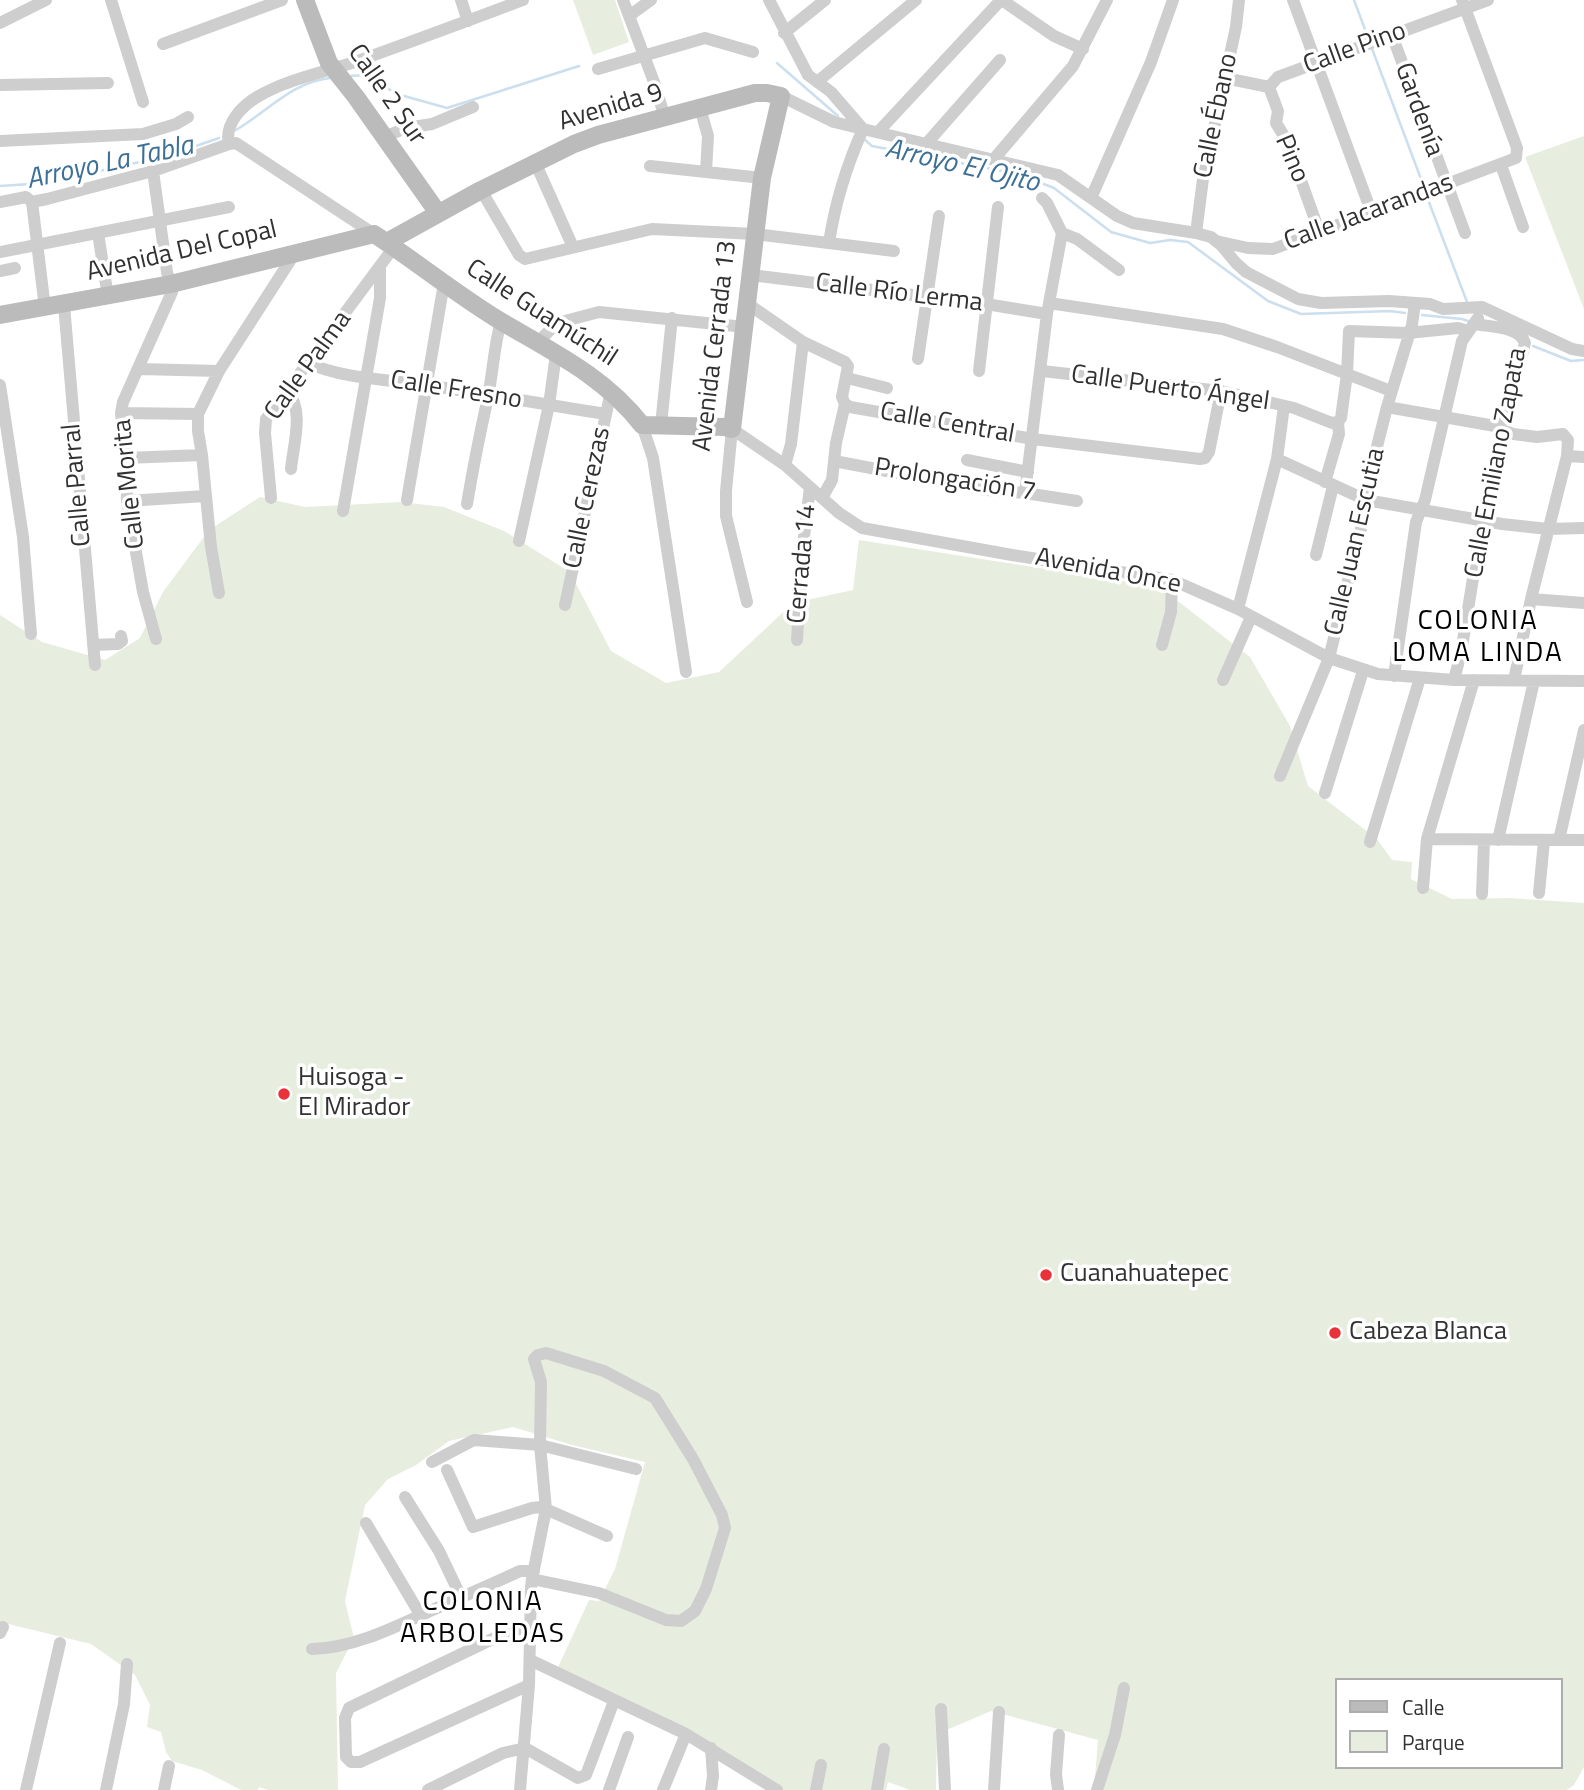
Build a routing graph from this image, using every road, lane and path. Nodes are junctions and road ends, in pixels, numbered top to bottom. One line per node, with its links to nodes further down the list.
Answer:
1 (46, 0): 18 (street)
2 (111, 0): 39 (street)
3 (282, 0): 25 (street)
4 (304, 0): 31 (street, Calle 2 Sur)
5 (461, 0): 21 (street)
6 (523, 0): 21 (street)
7 (624, 0): 20 (street)
8 (651, 0): 20 (street)
9 (769, 0): 23 (street)
10 (825, 0): 23 (street)
11 (916, 0): 34 (street)
12 (1001, 0): 26 (street); 45 (street)
13 (1107, 0): 26 (street)
14 (1173, 0): 60 (street)
15 (1240, 0): 33 (street, Calle Ébano)
16 (1293, 0): 30 (street)
17 (1488, 0): 19 (street, Calle Pino)
18 (33, 3): 22 (street)
19 (1464, 4): 24 (street, Calle Pino); 52 (street, Calle Jacarandas)
20 (629, 16): 28 (street)
21 (468, 21): 31 (street)
22 (0, 23)
23 (784, 33): 34 (street)
24 (1392, 35): 30 (street, Calle Pino); 57 (street, Gardenía)
25 (163, 44)
26 (1083, 49): 50 (street)
27 (753, 52): 28 (street)
28 (644, 54): 32 (street); 43 (street)
29 (1000, 60): 48 (street)
30 (1318, 62): 37 (street, Calle Pino); 65 (street)
31 (332, 69): 46 (street, Calle 2 Sur); 49 (street)
32 (598, 69)
33 (1225, 78): 37 (street); 73 (street, Calle Ébano)
34 (817, 82): 44 (street)
35 (107, 83): 36 (street)
36 (0, 85)
37 (1269, 87): 70 (street, Pino)
38 (781, 96): 41 (street, Avenida 9); 44 (street, Avenida 9); 56 (street, Avenida Cerrada 13)
39 (143, 102)
40 (472, 107): 46 (street)
41 (700, 108): 43 (street, Avenida 9); 55 (street)
42 (188, 117): 47 (street)
43 (665, 118): 51 (street, Avenida 9)
44 (863, 129): 45 (street, Avenida 9); 78 (street)
45 (878, 132): 48 (street, Avenida 9)
46 (384, 137): 66 (street, Calle 2 Sur)
47 (0, 141)
48 (927, 143): 50 (street, Avenida 9)
49 (229, 144): 54 (street); 76 (street, Calle Guamúchil)
50 (994, 159): 60 (street, Avenida 9)
51 (535, 162): 58 (street, Avenida 9); 80 (street)
52 (1502, 165): 57 (street, Calle Jacarandas); 69 (street)
53 (650, 166): 55 (street)
54 (153, 171): 62 (street); 68 (street, Calle Morita)
55 (706, 172): 56 (street)
56 (761, 178): 75 (street, Avenida Cerrada 13)
57 (1445, 184): 65 (street, Calle Jacarandas); 74 (street, Gardenía)
58 (481, 190): 66 (street, Avenida 9); 80 (street)
59 (1042, 198): 72 (street)
60 (1091, 198): 73 (street, Avenida 9)
61 (0, 202): 62 (street)
62 (32, 202): 79 (street)
63 (229, 207): 68 (street)
64 (998, 207): 95 (street)
65 (1371, 211): 70 (street, Calle Jacarandas)
66 (438, 214): 76 (street, Avenida 9)
67 (939, 216): 92 (street)
68 (160, 221): 71 (street); 90 (street, Calle Morita)
69 (1522, 227)
70 (1319, 231): 77 (street, Calle Jacarandas)
71 (98, 233): 79 (street); 91 (street)
72 (1062, 233): 86 (street); 99 (street)
73 (1196, 233): 77 (street, Avenida 9)
74 (1465, 233)
75 (755, 234): 78 (street); 80 (street); 88 (street, Avenida Cerrada 13)
76 (385, 241): 83 (street, Avenida Del Copal); 85 (street, Calle Palma); 89 (street, Calle Guamúchil)
77 (1216, 241): 93 (street)
78 (828, 243): 81 (street)
79 (39, 245): 82 (street); 98 (street)
80 (573, 247)
81 (894, 251)
82 (0, 252)
83 (295, 253): 90 (street, Avenida Del Copal); 113 (street)
84 (16, 268): 87 (street)
85 (380, 269): 111 (street, Calle Palma); 117 (street)
86 (1119, 270)
87 (0, 271)
88 (751, 275): 92 (street, Calle Río Lerma); 94 (street, Avenida Cerrada 13)
89 (444, 283): 102 (street, Calle Guamúchil); 120 (street)
90 (171, 284): 91 (street, Avenida Del Copal); 112 (street, Calle Morita)
91 (108, 297): 96 (street, Avenida Del Copal)
92 (927, 297): 95 (street, Calle Río Lerma); 110 (street)
93 (1415, 303): 97 (street); 105 (street, Calle Juan Escutia)
94 (748, 304): 103 (street, Avenida Cerrada 13); 106 (street)
95 (986, 304): 99 (street, Calle Río Lerma); 114 (street)
96 (64, 305): 98 (street, Avenida Del Copal); 180 (street, Calle Parral)
97 (1482, 307): 104 (street); 108 (street)
98 (45, 308): 100 (street, Avenida Del Copal)
99 (1048, 309): 115 (street); 116 (street, Calle Río Lerma)
100 (0, 315)
101 (671, 318): 103 (street); 107 (street); 136 (street)
102 (501, 321): 107 (street, Calle Guamúchil); 126 (street)
103 (745, 327): 137 (street, Avenida Cerrada 13)
104 (1471, 328): 105 (street, Calle Emiliano Zapata); 134 (street); 138 (street, Calle Emiliano Zapata)
105 (1408, 333): 116 (street, Calle Emiliano Zapata); 125 (street, Calle Juan Escutia)
106 (803, 341): 118 (street); 147 (street)
107 (538, 342): 109 (street, Calle Guamúchil)
108 (1584, 351)
109 (556, 354): 123 (street, Calle Guamúchil); 128 (street)
110 (918, 359)
111 (309, 363): 117 (street, Calle Fresno); 122 (street, Calle Palma)
112 (139, 369): 113 (street); 131 (street, Calle Morita)
113 (219, 370): 132 (street)
114 (979, 371)
115 (1042, 371): 124 (street, Calle Puerto Ángel); 139 (street)
116 (1347, 374): 125 (street, Calle Río Lerma); 135 (street)
117 (365, 377): 120 (street, Calle Fresno); 162 (street)
118 (847, 378): 121 (street); 127 (street, Calle Central)
119 (0, 385): 176 (street)
120 (427, 386): 126 (street, Calle Fresno); 156 (street)
121 (887, 388)
122 (287, 391): 148 (street); 154 (street, Calle Palma)
123 (611, 391): 133 (street, Calle Cerezas); 136 (street, Calle Guamúchil)
124 (1221, 391): 129 (street, Calle Puerto Ángel); 139 (street, Calle Central)
125 (1391, 391): 130 (street, Calle Juan Escutia)
126 (488, 394): 128 (street, Calle Fresno); 160 (street)
127 (845, 404): 139 (street, Calle Central); 146 (street)
128 (548, 405): 133 (street, Calle Fresno); 166 (street)
129 (1284, 406): 135 (street, Calle Puerto Ángel); 144 (street)
130 (1387, 407): 134 (street); 157 (street, Calle Juan Escutia)
131 (121, 413): 132 (street); 143 (street, Calle Morita)
132 (198, 414): 140 (street)
133 (606, 415): 173 (street, Calle Cerezas)
134 (1444, 416): 138 (street); 161 (street)
135 (1338, 422): 150 (street)
136 (652, 425): 137 (street); 185 (street, Calle Guamúchil)
137 (732, 429): 147 (street, Avenida Once); 171 (street, Avenida Cerrada 13)
138 (1502, 429): 141 (street); 163 (street, Calle Emiliano Zapata)
139 (1033, 439): 149 (street)
140 (202, 455): 143 (street); 153 (street)
141 (1567, 456): 142 (street); 165 (street)
142 (1584, 457)
143 (126, 458): 158 (street, Calle Morita)
144 (1277, 459): 150 (street); 174 (street)
145 (967, 460): 149 (street)
146 (834, 461): 152 (street, Prolongación 7); 155 (street)
147 (785, 465): 151 (street, Avenida Once)
148 (291, 470)
149 (1028, 472): 152 (street)
150 (1329, 484): 157 (street); 167 (street)
151 (810, 487): 155 (street, Avenida Once); 179 (street, Cerrada 14)
152 (1025, 493): 159 (street, Prolongación 7)
153 (205, 496): 158 (street); 169 (street)
154 (271, 498)
155 (822, 498): 168 (street, Avenida Once)
156 (407, 500)
157 (1366, 500): 161 (street); 182 (street, Calle Juan Escutia)
158 (127, 501): 178 (street, Calle Morita)
159 (1077, 501)
160 (467, 504)
161 (1421, 509): 163 (street); 186 (street)
162 (343, 511)
163 (1482, 522): 165 (street); 189 (street, Calle Emiliano Zapata)
164 (1584, 527): 165 (street)
165 (1548, 529): 170 (street)
166 (519, 541)
167 (1316, 555)
168 (1172, 580): 174 (street, Avenida Once); 181 (street)
169 (219, 593)
170 (1531, 599): 172 (street); 191 (street)
171 (747, 602)
172 (1584, 603)
173 (565, 605)
174 (1238, 610): 175 (street, Avenida Once)
175 (1251, 617): 182 (street, Avenida Once); 188 (street)
176 (31, 634)
177 (121, 636): 180 (street)
178 (156, 639)
179 (797, 640)
180 (93, 645): 183 (street, Calle Parral)
181 (1162, 645)
182 (1329, 658): 184 (street, Avenida Once); 195 (street, Calle Juan Escutia)
183 (95, 665)
184 (1363, 670): 186 (street, Avenida Once); 196 (street)
185 (686, 672)
186 (1394, 676): 187 (street, Avenida Once)
187 (1420, 678): 189 (street, Avenida Once); 203 (street)
188 (1223, 680)
189 (1454, 680): 190 (street, Avenida Once)
190 (1474, 680): 191 (street, Avenida Once); 197 (street)
191 (1514, 680): 192 (street, Avenida Once)
192 (1534, 681): 193 (street, Avenida Once); 198 (street)
193 (1584, 681)
194 (1584, 730): 199 (street)
195 (1280, 776)
196 (1325, 793)
197 (1427, 839): 201 (street); 204 (street)
198 (1498, 840): 201 (street); 202 (street)
199 (1559, 840): 200 (street); 202 (street)
200 (1584, 840)
201 (1484, 841): 206 (street)
202 (1544, 841): 205 (street)
203 (1370, 842)
204 (1423, 888)
205 (1539, 893)
206 (1482, 894)
207 (540, 1445): 208 (street); 209 (street); 212 (street); 215 (street)
208 (432, 1462)
209 (636, 1469)
210 (447, 1470): 212 (street)
211 (405, 1497): 216 (street)
212 (546, 1509): 214 (street); 215 (street)
213 (366, 1522): 217 (street)
214 (607, 1536)
215 (533, 1575): 216 (street); 218 (street)
216 (461, 1597): 217 (street)
217 (421, 1616): 220 (street)
218 (531, 1626): 221 (street); 223 (street)
219 (60, 1643): 236 (street)
220 (312, 1649)
221 (530, 1660): 223 (street); 225 (street)
222 (127, 1664): 237 (street)
223 (529, 1685): 231 (street)
224 (1124, 1688): 250 (street)
225 (614, 1701): 228 (street); 231 (street)
226 (941, 1709): 247 (street)
227 (999, 1713): 248 (street)
228 (686, 1734): 232 (street); 242 (street)
229 (1059, 1735): 249 (street)
230 (628, 1737): 241 (street)
231 (525, 1748): 239 (street); 240 (street)
232 (711, 1748): 243 (street); 244 (street)
233 (884, 1749): 246 (street)
234 (821, 1765): 245 (street)
235 (169, 1766): 238 (street)
236 (26, 1790)
237 (106, 1790)
238 (164, 1790)
239 (428, 1790)
240 (520, 1790)
241 (609, 1790)
242 (663, 1790)
243 (711, 1790)
244 (777, 1790)
245 (816, 1790)
246 (877, 1790)
247 (945, 1790)
248 (994, 1790)
249 (1058, 1790)
250 (1097, 1790)

